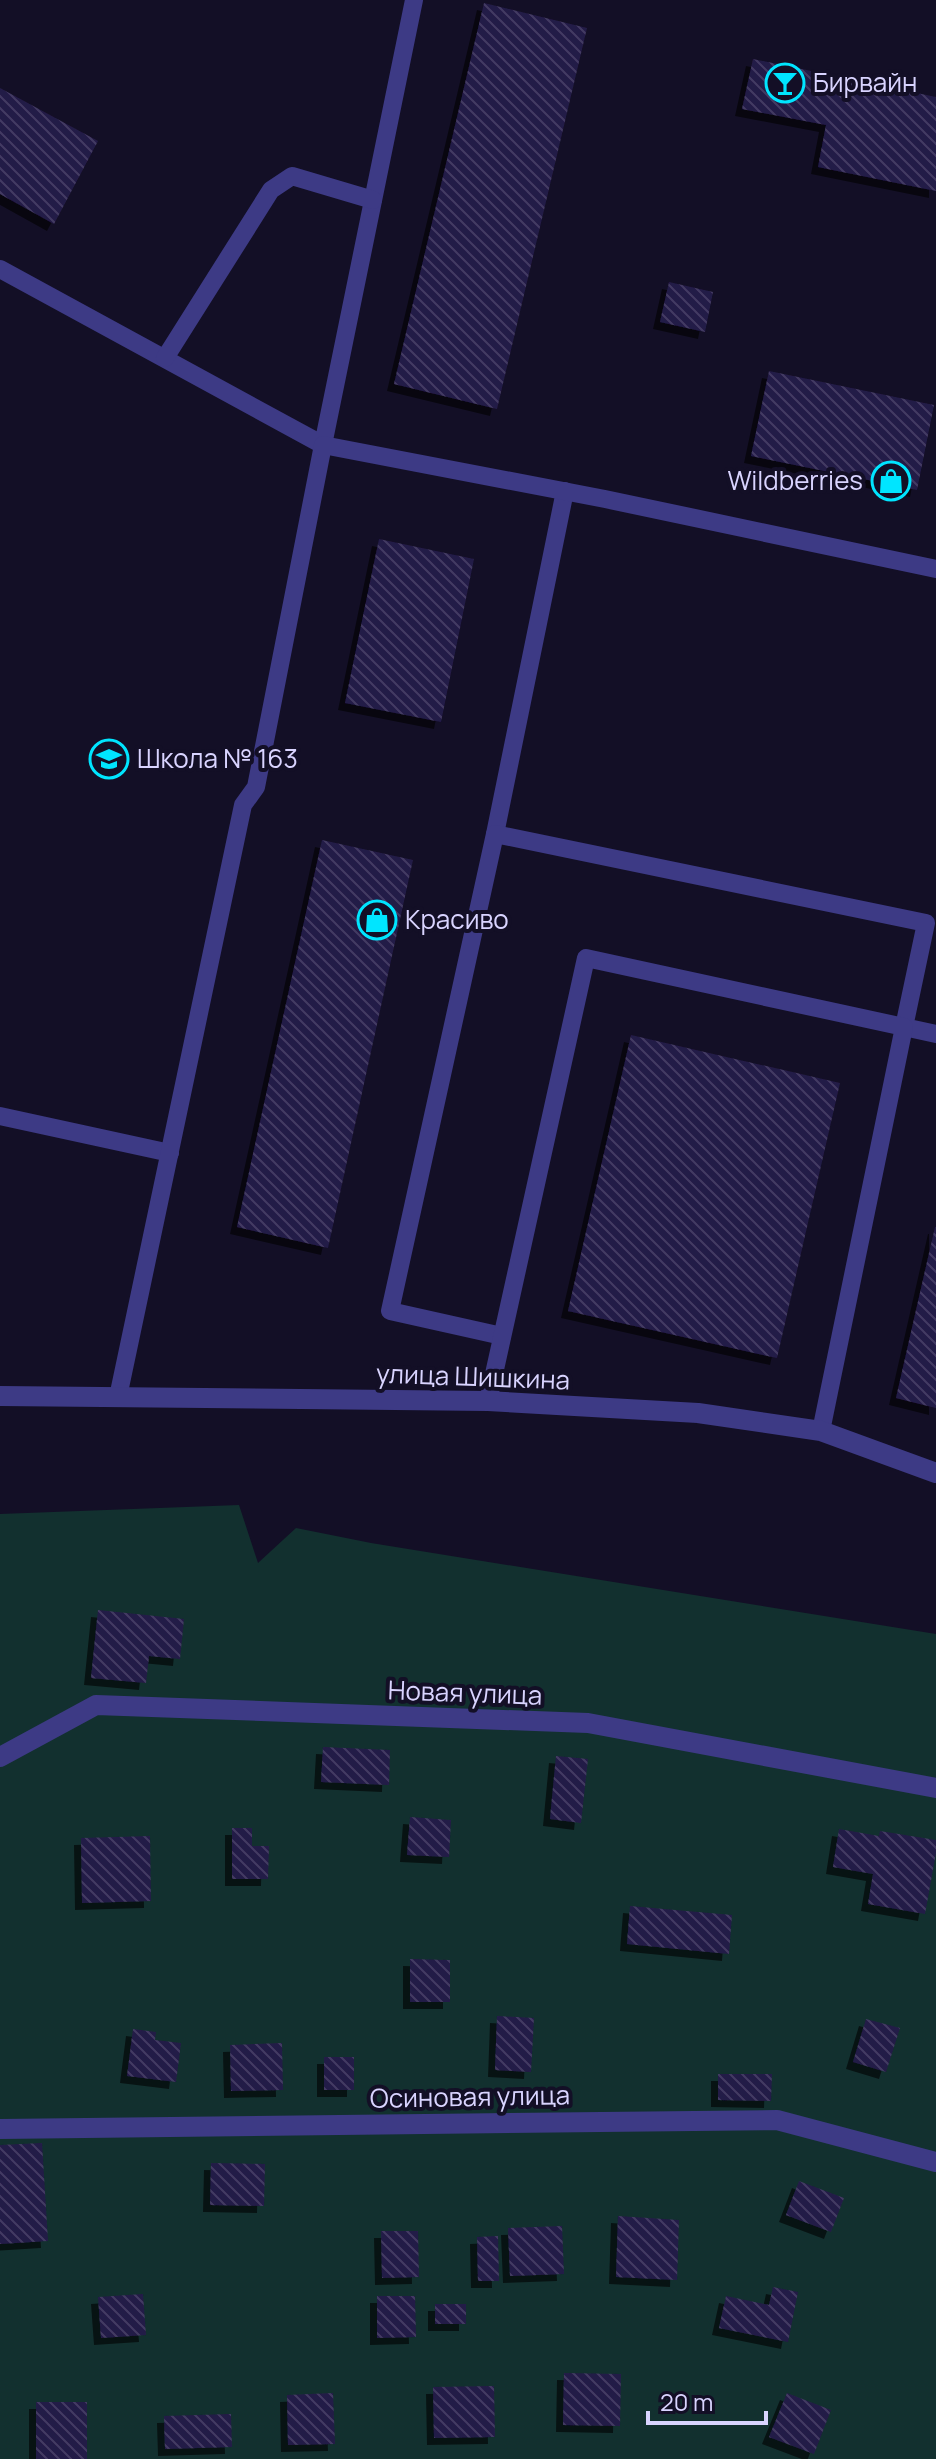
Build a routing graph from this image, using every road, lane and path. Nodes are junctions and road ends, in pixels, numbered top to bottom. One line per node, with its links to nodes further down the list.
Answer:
1 (414, 0): 2 (lane)
2 (373, 200): 4 (lane); 5 (lane)
3 (0, 269): 4 (lane)
4 (165, 358): 5 (lane)
5 (323, 445): 6 (lane); 13 (lane)
6 (565, 491): 7 (lane); 8 (lane)
7 (936, 569)
8 (495, 834): 9 (lane); 14 (lane)
9 (931, 925): 10 (lane)
10 (904, 1027): 11 (lane); 14 (lane); 18 (lane)
11 (936, 1034)
12 (0, 1116): 13 (lane)
13 (170, 1153): 16 (lane)
14 (502, 1336): 17 (lane)
15 (0, 1396): 16 (street, улица Шишкина)
16 (118, 1397): 17 (street, улица Шишкина)
17 (488, 1401): 18 (street, улица Шишкина)
18 (821, 1431): 19 (street, улица Шишкина)
19 (936, 1473)
20 (0, 1757): 21 (street, Новая улица)
21 (936, 1788)
22 (0, 2129): 23 (street, Осиновая улица)
23 (936, 2162)

